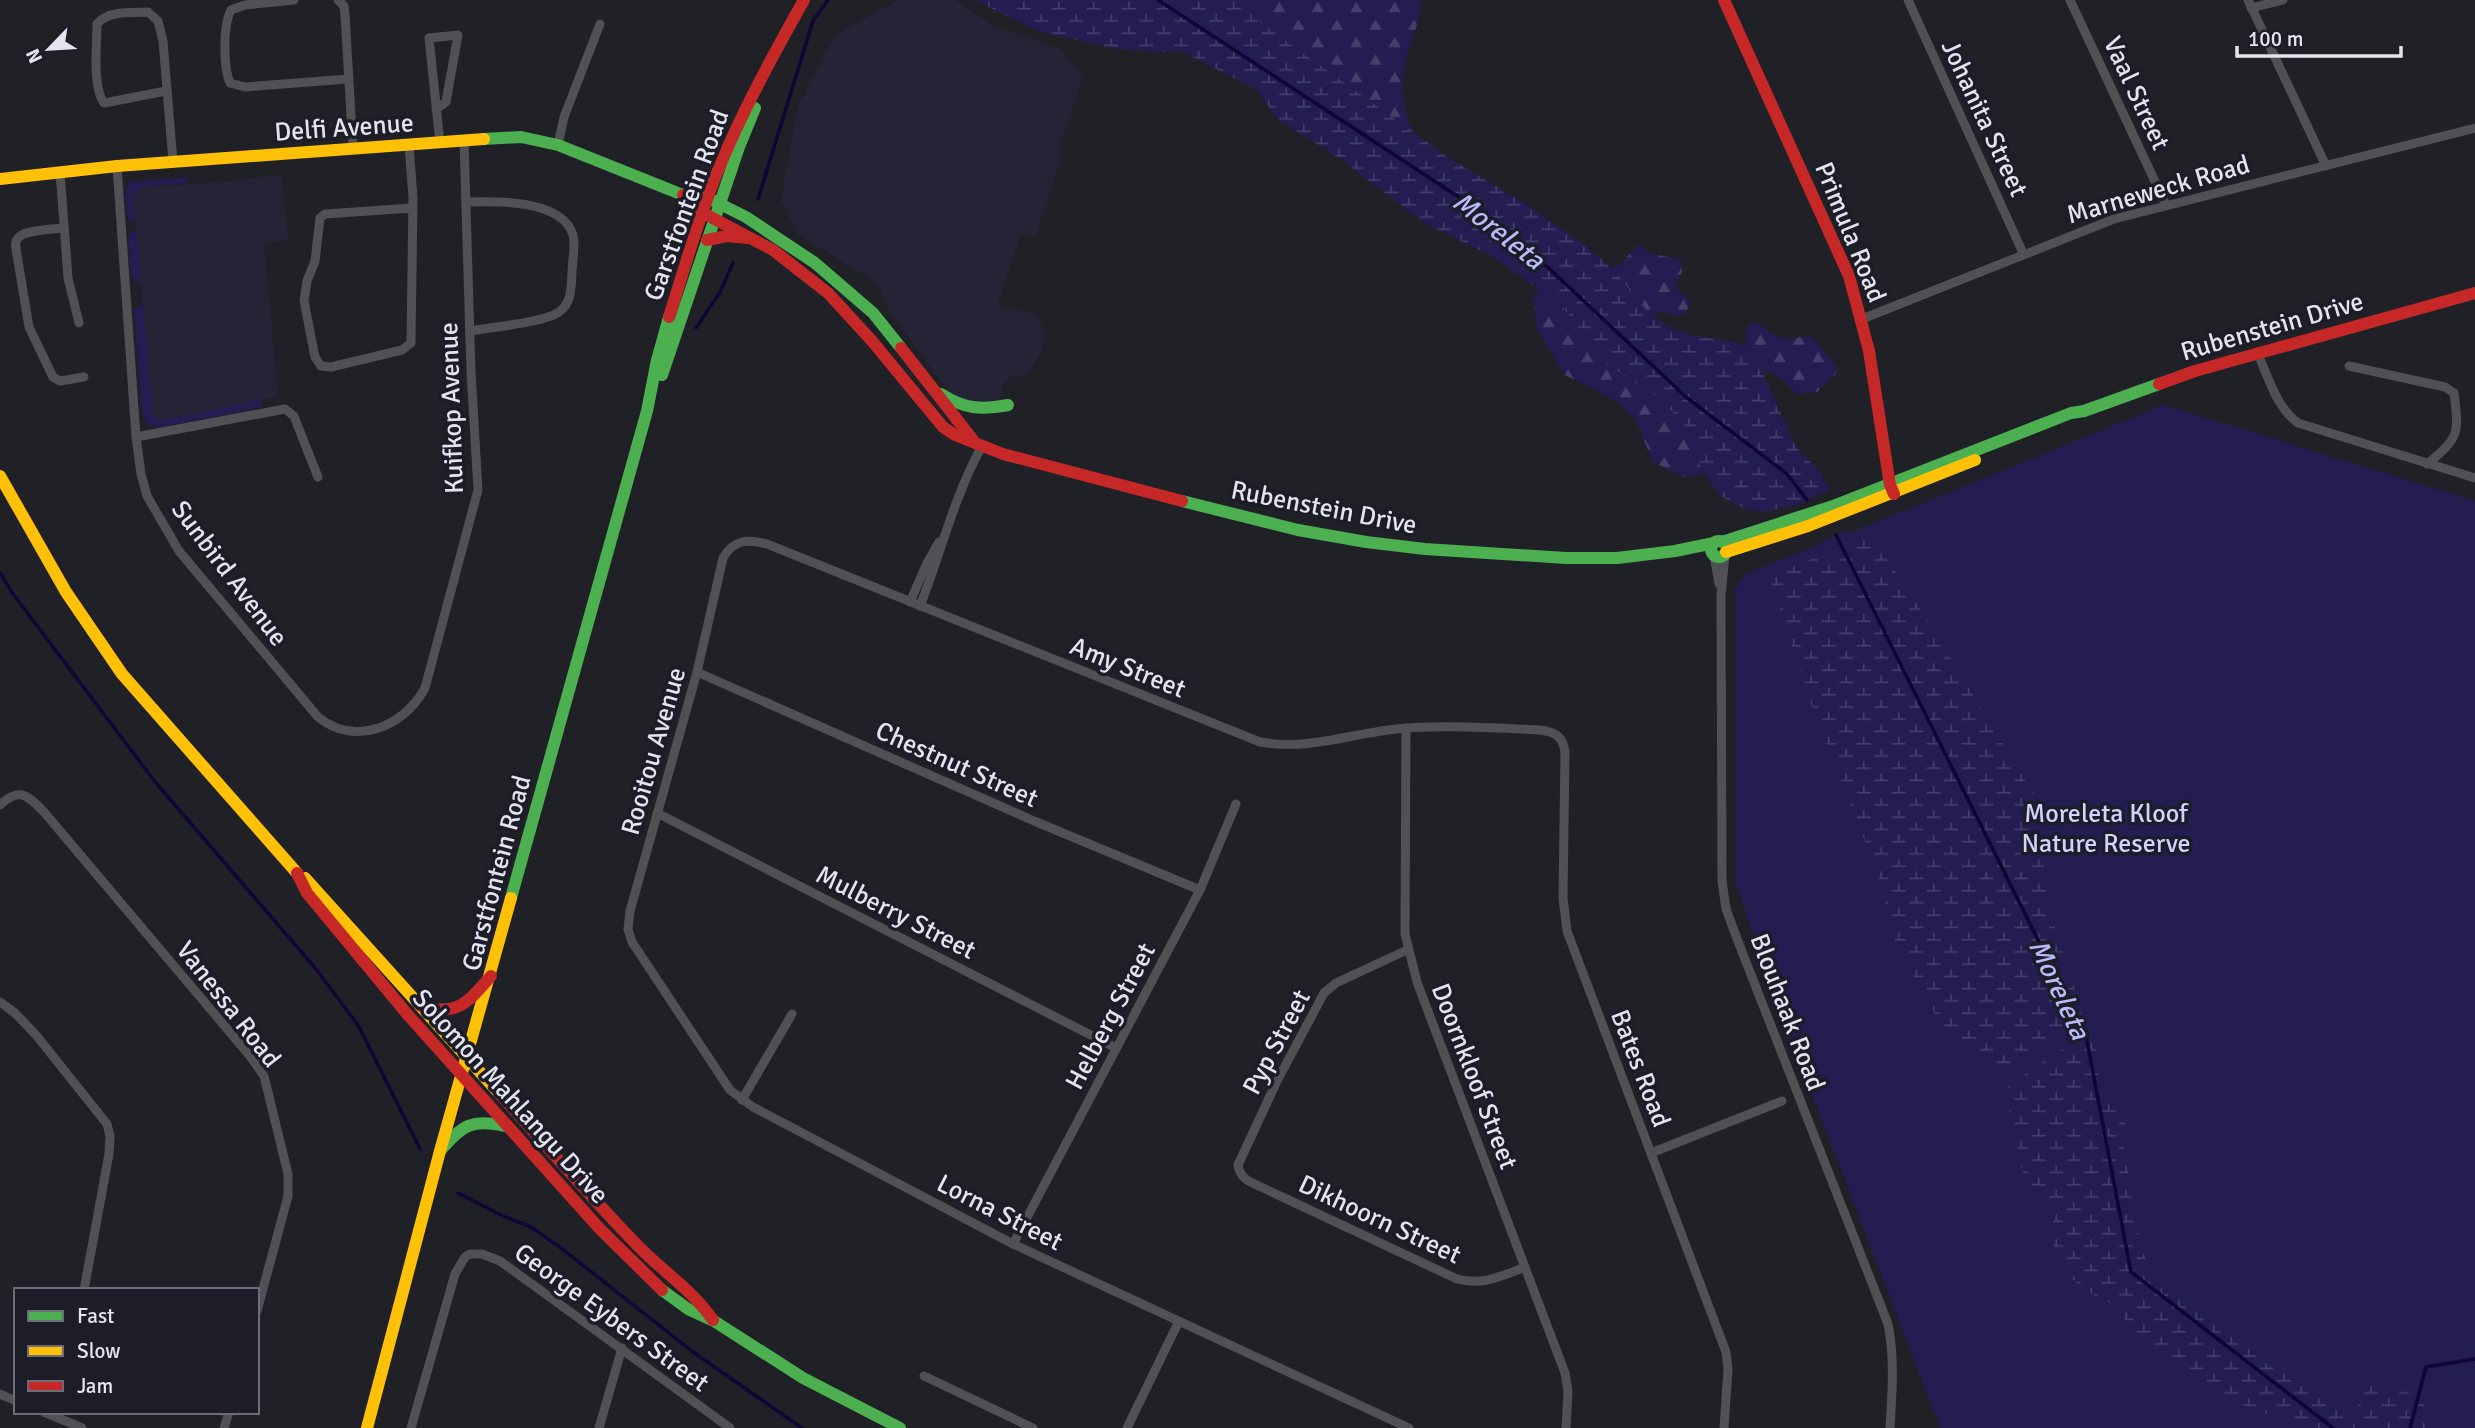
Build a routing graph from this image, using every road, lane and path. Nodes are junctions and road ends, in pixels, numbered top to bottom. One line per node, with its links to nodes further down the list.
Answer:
1 (293, 0): 10 (street)
2 (338, 0): 10 (street)
3 (804, 0): 25 (main road, Garstfontein Road)
4 (1724, 0): 35 (main road, Primula Road)
5 (1908, 0): 33 (street, Johanita Street)
6 (2070, 0): 27 (street, Vaal Street)
7 (2283, 0): 8 (street)
8 (2250, 4): 21 (street)
9 (600, 24): 17 (street)
10 (348, 79): 18 (street)
11 (166, 91): 11 (street); 19 (street)
12 (436, 109): 12 (street); 15 (street)
13 (2475, 128): 21 (street, Marneweck Road)
14 (464, 141): 15 (main road, Delfi Avenue); 17 (main road, Delfi Avenue); 26 (street, Kuifkop Avenue)
15 (440, 143): 16 (main road, Delfi Avenue)
16 (410, 145): 18 (main road, Delfi Avenue); 28 (street)
17 (558, 145): 24 (main road, Delfi Avenue)
18 (353, 149): 19 (main road, Delfi Avenue)
19 (173, 162): 20 (main road, Delfi Avenue)
20 (117, 166): 22 (main road, Delfi Avenue); 44 (street, Sunbird Avenue)
21 (2326, 166): 27 (street, Marneweck Road)
22 (60, 172): 23 (main road, Delfi Avenue); 30 (street)
23 (0, 179)
24 (683, 195): 25 (main road, Delfi Avenue); 29 (main road, Delfi Avenue)
25 (714, 201): 29 (main road, Garstfontein Road); 41 (main road)
26 (466, 202): 37 (street, Kuifkop Avenue); 37 (street)
27 (2166, 205): 33 (street, Marneweck Road)
28 (412, 208): 28 (street)
29 (709, 216): 31 (main road, Rubenstein Drive); 32 (main road, Garstfontein Road); 43 (main road, Garstfontein Road)
30 (64, 228): 36 (street); 40 (street)
31 (751, 237): 32 (main road); 45 (main road, Rubenstein Drive)
32 (707, 240): 43 (main road, Garstfontein Road)
33 (2023, 253): 35 (street, Marneweck Road)
34 (2475, 293): 38 (main road, Rubenstein Drive)
35 (1862, 319): 50 (main road, Primula Road)
36 (79, 323)
37 (470, 331): 57 (street, Kuifkop Avenue)
38 (2258, 352): 46 (street); 50 (main road, Rubenstein Drive)
39 (2349, 366): 46 (street)
40 (84, 377)
41 (929, 385): 42 (main road); 45 (main road)
42 (1008, 405)
43 (647, 411): 67 (main road, Garstfontein Road)
44 (136, 437): 48 (street); 57 (street, Sunbird Avenue)
45 (978, 443): 51 (street); 52 (main road, Rubenstein Drive)
46 (2427, 464): 49 (street)
47 (0, 476): 63 (main road, Solomon Mahlangu Drive)
48 (318, 477)
49 (2475, 478)
50 (1892, 489): 52 (main road, Rubenstein Drive)
51 (943, 538): 54 (street); 55 (street)
52 (1719, 550): 101 (street, Blouhaak Road)
53 (723, 558): 54 (street, Amy Street); 56 (street, Rooitou Avenue)
54 (910, 602): 55 (street, Amy Street)
55 (920, 606): 58 (street, Amy Street)
56 (697, 672): 62 (street, Rooitou Avenue); 64 (street, Chestnut Street)
57 (413, 705)
58 (1406, 728): 59 (street, Amy Street); 65 (street, Doornkloof Street)
59 (1540, 730): 78 (street, Bates Road)
60 (1236, 804): 64 (street, Helberg Street)
61 (0, 805): 83 (street, Vanessa Road)
62 (657, 813): 66 (street, Rooitou Avenue); 71 (street, Mulberry Street)
63 (299, 875): 69 (main road, Solomon Mahlangu Drive); 73 (main road, Solomon Mahlangu Drive)
64 (1200, 890): 71 (street, Helberg Street)
65 (1407, 950): 79 (street, Pyp Street); 81 (street, Doornkloof Street)
66 (639, 952): 74 (street, Lorna Street)
67 (491, 976): 69 (main road); 72 (main road, Garstfontein Road)
68 (0, 1002): 82 (street)
69 (420, 1005): 72 (main road, Solomon Mahlangu Drive)
70 (792, 1014): 74 (street)
71 (1116, 1048): 80 (street, Helberg Street)
72 (467, 1057): 73 (main road, Garstfontein Road); 84 (main road, Solomon Mahlangu Drive)
73 (462, 1076): 76 (main road, Solomon Mahlangu Drive); 77 (main road, Garstfontein Road)
74 (742, 1100): 80 (street, Lorna Street)
75 (1782, 1101): 78 (street)
76 (506, 1126): 77 (main road); 84 (main road, Solomon Mahlangu Drive)
77 (440, 1151): 91 (main road, Garstfontein Road)
78 (1651, 1153): 100 (street, Bates Road)
79 (1259, 1186): 81 (street, Dikhoorn Street)
80 (1013, 1244): 85 (street, Lorna Street)
81 (1525, 1267): 99 (street, Doornkloof Street)
82 (84, 1288)
83 (259, 1304)
84 (714, 1321): 95 (main road, Solomon Mahlangu Drive)
85 (1179, 1321): 97 (street); 98 (street, Lorna Street)
86 (622, 1348): 92 (street, George Eybers Street); 93 (street); 94 (street, George Eybers Street)
87 (924, 1376): 96 (street)
88 (57, 1415): 89 (street); 90 (street)
89 (52, 1428)
90 (82, 1428)
91 (367, 1428)
92 (411, 1428)
93 (599, 1428)
94 (730, 1428)
95 (900, 1428)
96 (1033, 1428)
97 (1127, 1428)
98 (1409, 1428)
99 (1566, 1428)
100 (1724, 1428)
101 (1890, 1428)

